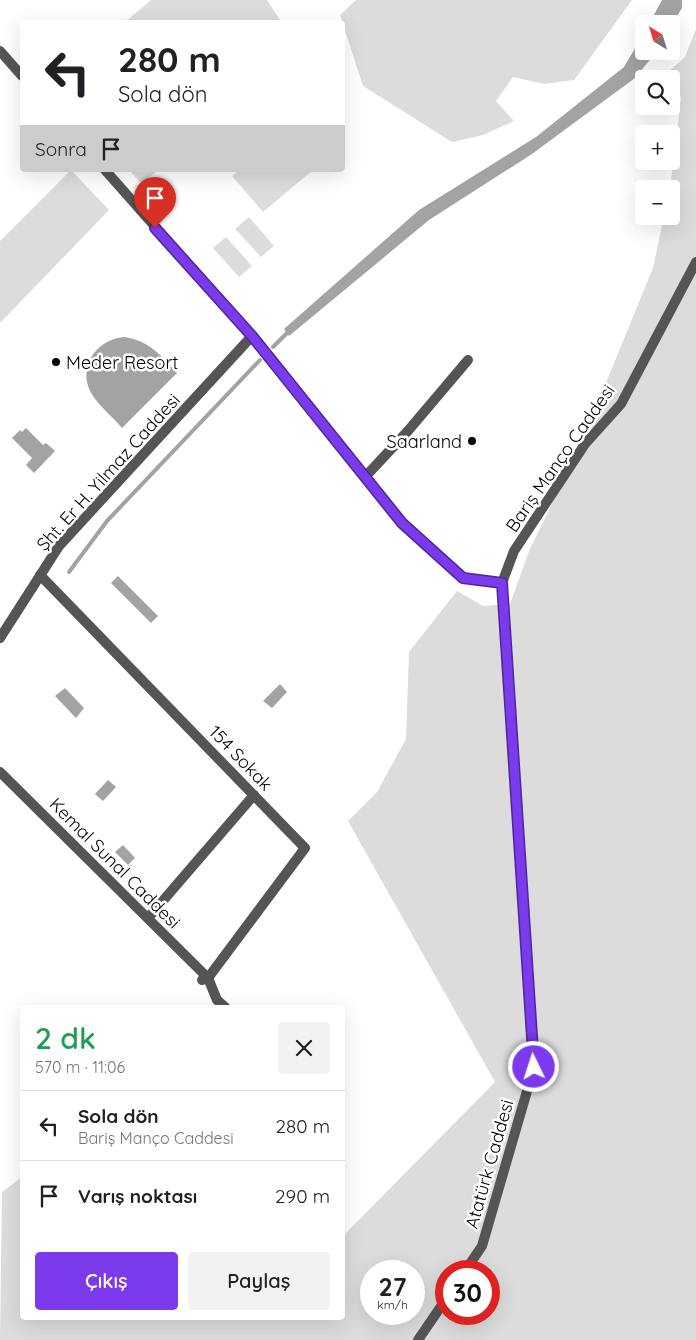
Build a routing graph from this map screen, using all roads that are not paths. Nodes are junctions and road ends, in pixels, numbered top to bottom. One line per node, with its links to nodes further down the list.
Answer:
1 (0, 51): 2 (street)
2 (20, 74)
3 (107, 172): 5 (street)
4 (696, 262): 9 (street, Bariş Manço Caddesi)
5 (252, 336): 7 (street); 8 (street, Şht. Er H. Yilmaz Caddesi)
6 (468, 360): 7 (street)
7 (364, 477): 9 (street)
8 (40, 575): 10 (street, Şht. Er H. Yilmaz Caddesi); 12 (street, 154 Sokak)
9 (502, 583): 16 (street, Atatürk Caddesi)
10 (0, 638)
11 (0, 772): 13 (street, Kemal Sunal Caddesi)
12 (254, 794): 13 (street); 14 (street, 154 Sokak)
13 (148, 918): 14 (street, Kemal Sunal Caddesi)
14 (205, 979): 15 (street)
15 (223, 1005)
16 (472, 1260)
17 (435, 1315): 18 (street)
18 (418, 1340)

